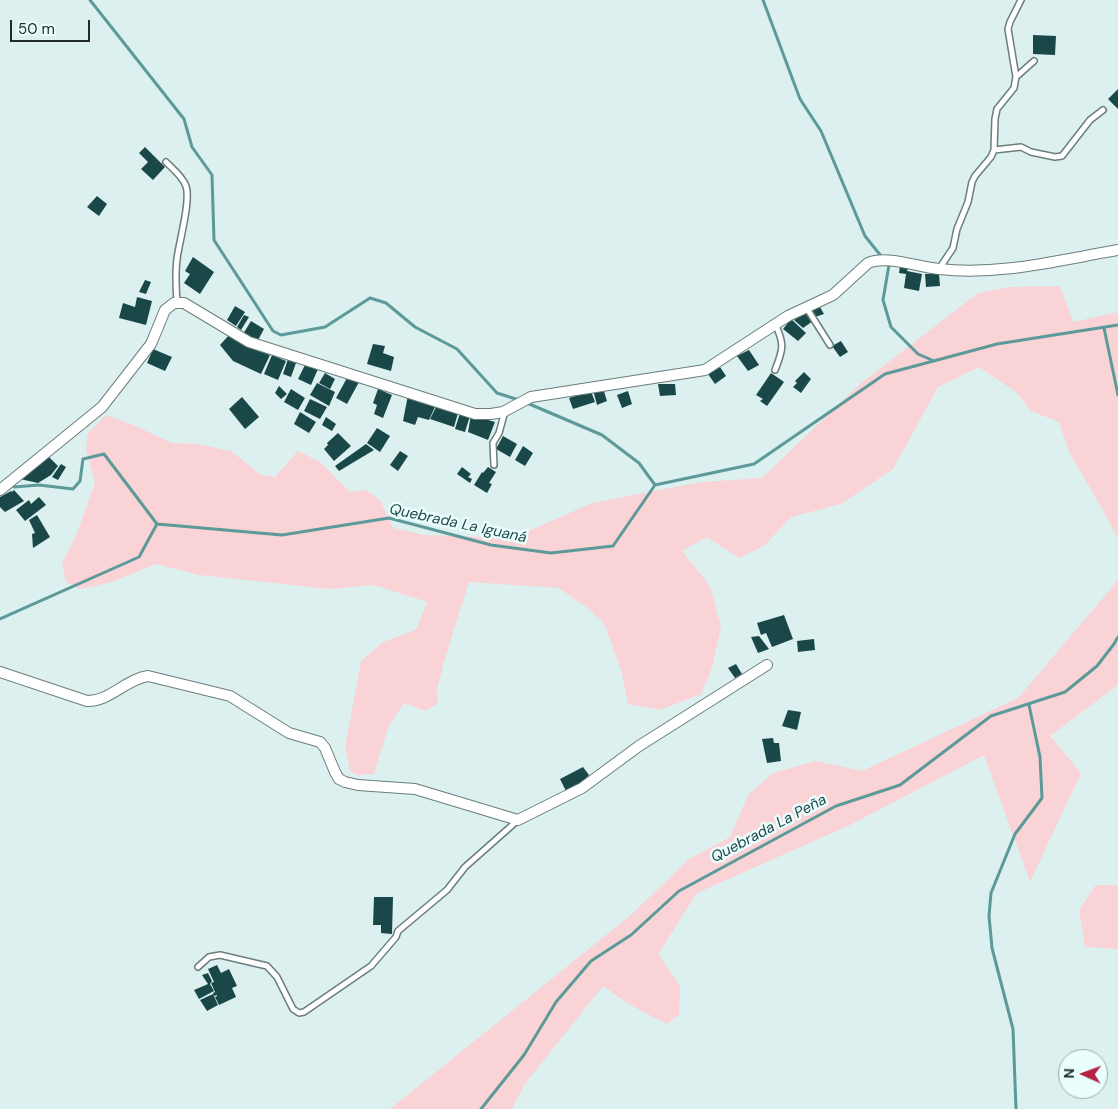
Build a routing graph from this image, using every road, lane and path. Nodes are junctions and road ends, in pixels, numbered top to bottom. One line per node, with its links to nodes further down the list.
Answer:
1 (1021, 0): 3 (lane)
2 (1034, 61): 3 (lane)
3 (1016, 77): 5 (lane)
4 (1103, 110): 5 (lane)
5 (994, 150): 8 (lane)
6 (166, 162): 9 (lane)
7 (1118, 250): 8 (street)
8 (939, 269): 10 (street)
9 (177, 302): 14 (street); 16 (street)
10 (806, 307): 11 (street); 12 (lane)
11 (774, 324): 13 (lane); 14 (street)
12 (830, 345)
13 (775, 370)
14 (506, 411): 15 (lane)
15 (494, 465)
16 (0, 490)
17 (767, 665): 19 (street)
18 (0, 672): 19 (street)
19 (518, 820): 20 (lane)
20 (198, 967)

